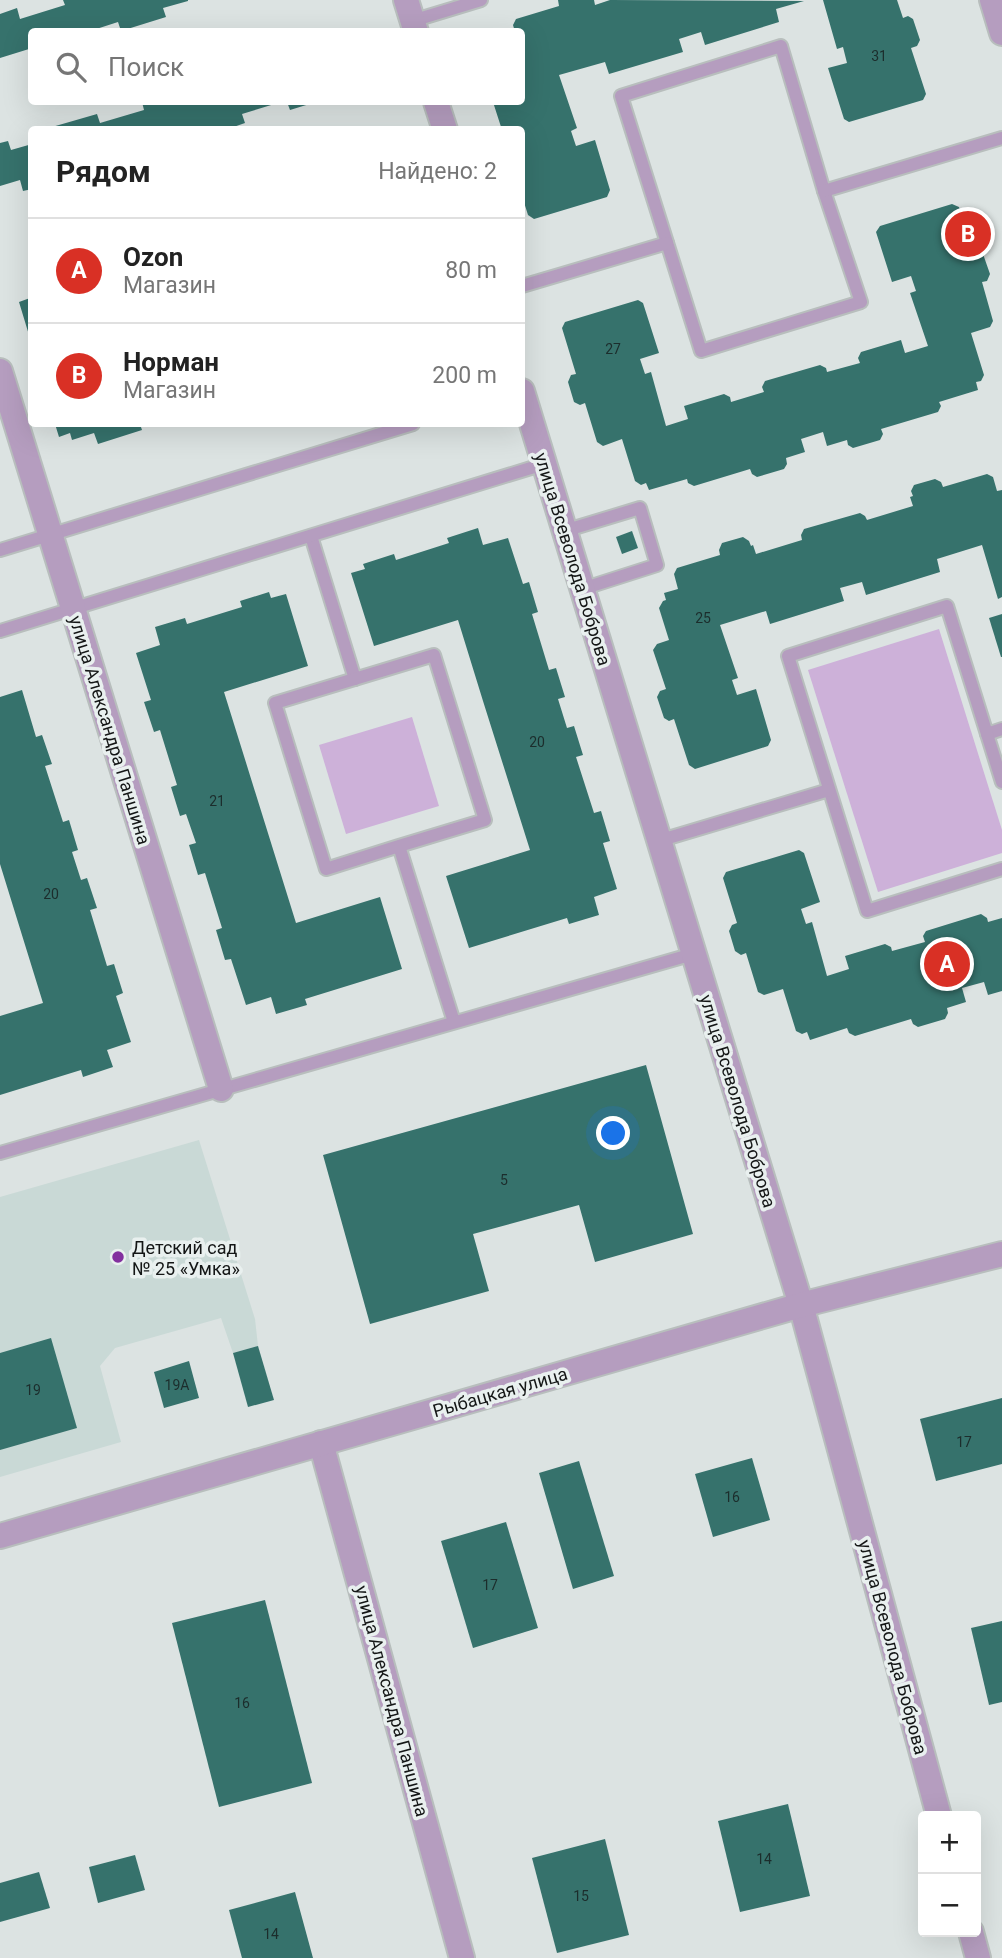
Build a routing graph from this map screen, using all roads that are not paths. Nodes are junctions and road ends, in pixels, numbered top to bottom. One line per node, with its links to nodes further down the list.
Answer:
1 (481, 0): 3 (lane)
2 (992, 0): 4 (street)
3 (411, 17)
4 (1002, 33)
5 (437, 105): 6 (street)
6 (444, 126)
7 (1002, 138): 8 (lane)
8 (824, 191): 9 (lane); 9 (lane)
9 (667, 243): 10 (lane)
10 (525, 285)
11 (0, 371): 16 (street, улица Александра Паншина)
12 (525, 401): 14 (street, улица Всеволода Боброва)
13 (403, 427): 16 (lane)
14 (544, 464): 15 (street, улица Всеволода Боброва); 17 (lane)
15 (564, 531): 19 (street, улица Всеволода Боброва); 19 (lane)
16 (50, 534): 18 (lane); 20 (street, улица Александра Паншина)
17 (311, 536): 20 (lane); 22 (lane)
18 (0, 550)
19 (582, 589): 27 (street, улица Всеволода Боброва)
20 (73, 609): 21 (lane); 32 (street, улица Александра Паншина)
21 (0, 631)
22 (355, 679): 28 (lane); 28 (lane)
23 (1002, 729): 24 (lane)
24 (987, 734): 25 (lane); 26 (lane)
25 (1002, 782)
26 (830, 790): 27 (lane); 29 (lane)
27 (659, 841): 30 (street, улица Всеволода Боброва)
28 (399, 846): 31 (lane)
29 (1002, 869)
30 (693, 954): 31 (lane); 35 (street, улица Всеволода Боброва)
31 (454, 1023): 32 (lane)
32 (220, 1089): 33 (lane)
33 (0, 1153)
34 (1002, 1254): 35 (street, Рыбацкая улица)
35 (801, 1305): 36 (street, Рыбацкая улица); 38 (street, улица Всеволода Боброва)
36 (321, 1443): 37 (street, Рыбацкая улица); 40 (street, улица Александра Паншина)
37 (0, 1536)
38 (938, 1811)
39 (972, 1937): 41 (street)
40 (462, 1958)
41 (978, 1958)

